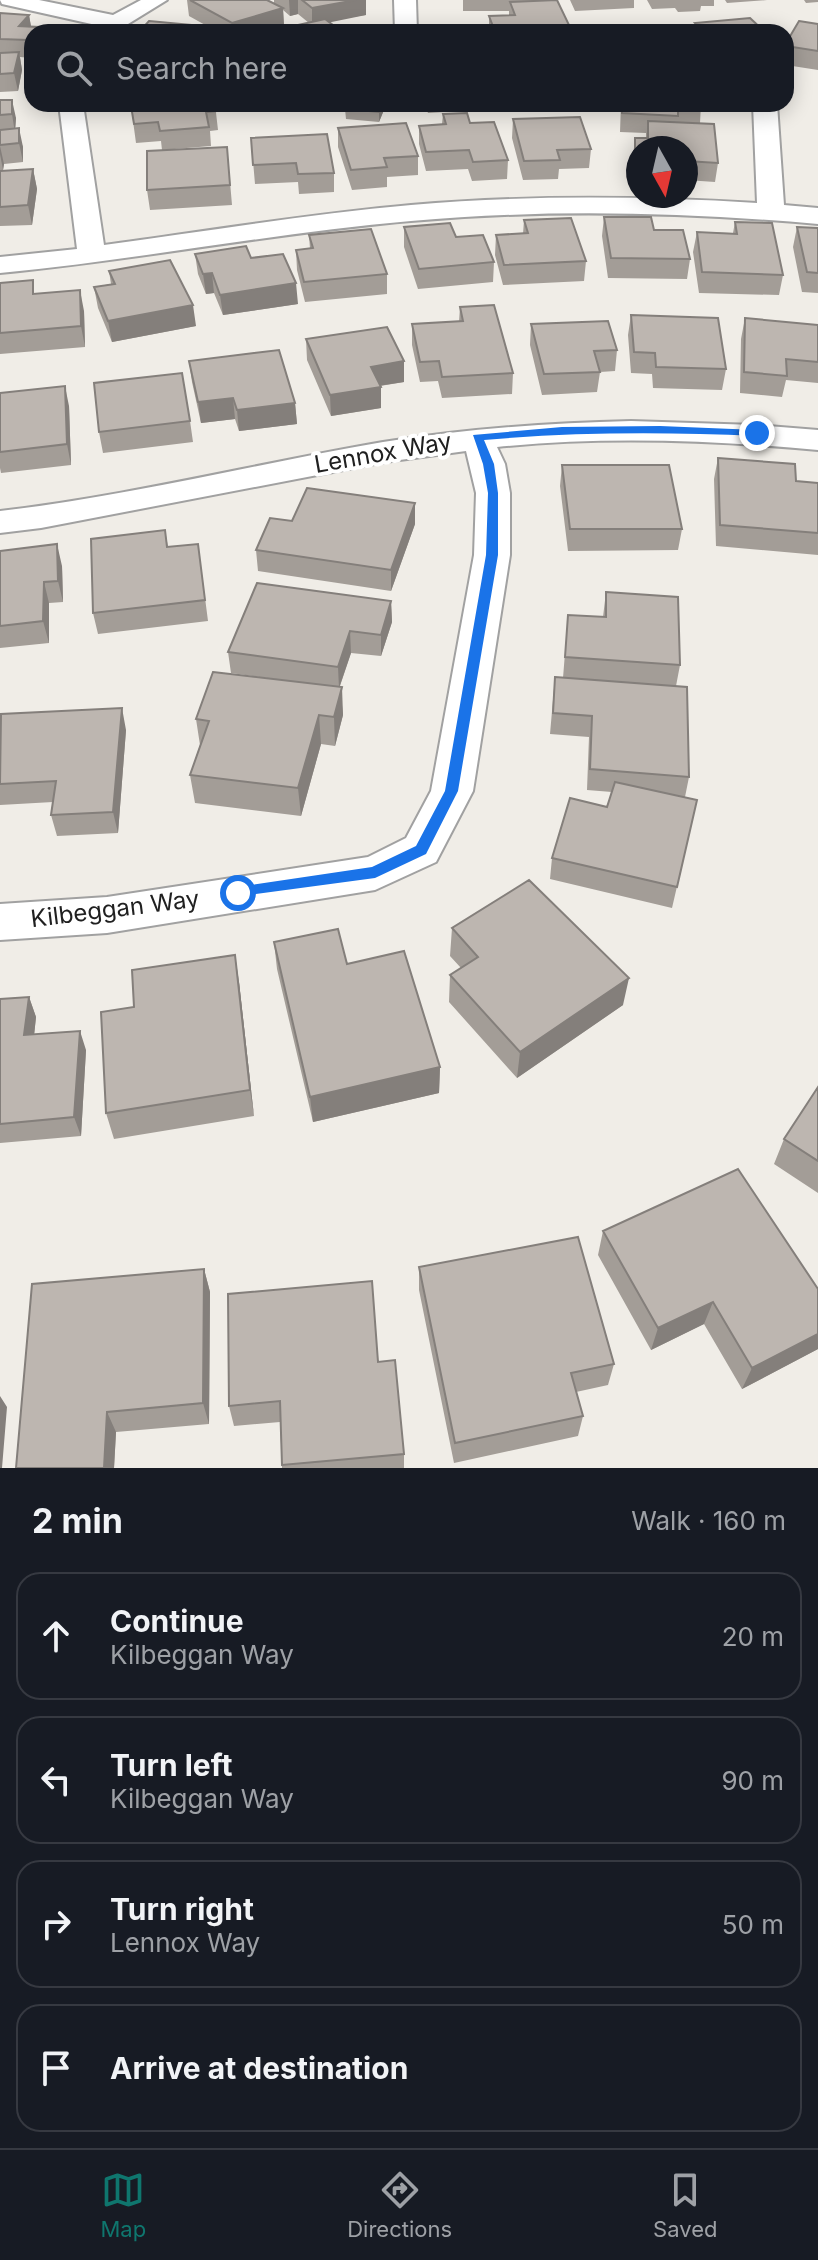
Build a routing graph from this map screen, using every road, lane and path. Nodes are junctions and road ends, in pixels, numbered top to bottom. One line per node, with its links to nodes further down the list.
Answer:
1 (9, 0): 4 (street)
2 (156, 0): 5 (street)
3 (405, 0): 6 (street)
4 (95, 24)
5 (112, 24)
6 (406, 24)
7 (72, 112): 11 (street)
8 (765, 112): 9 (street)
9 (771, 212): 10 (street); 11 (street)
10 (818, 216)
11 (92, 255): 12 (street)
12 (0, 265)
13 (477, 438): 14 (street, Lennox Way); 15 (street, Lennox Way); 16 (street, Kilbeggan Way)
14 (818, 440)
15 (0, 522)
16 (0, 922)

